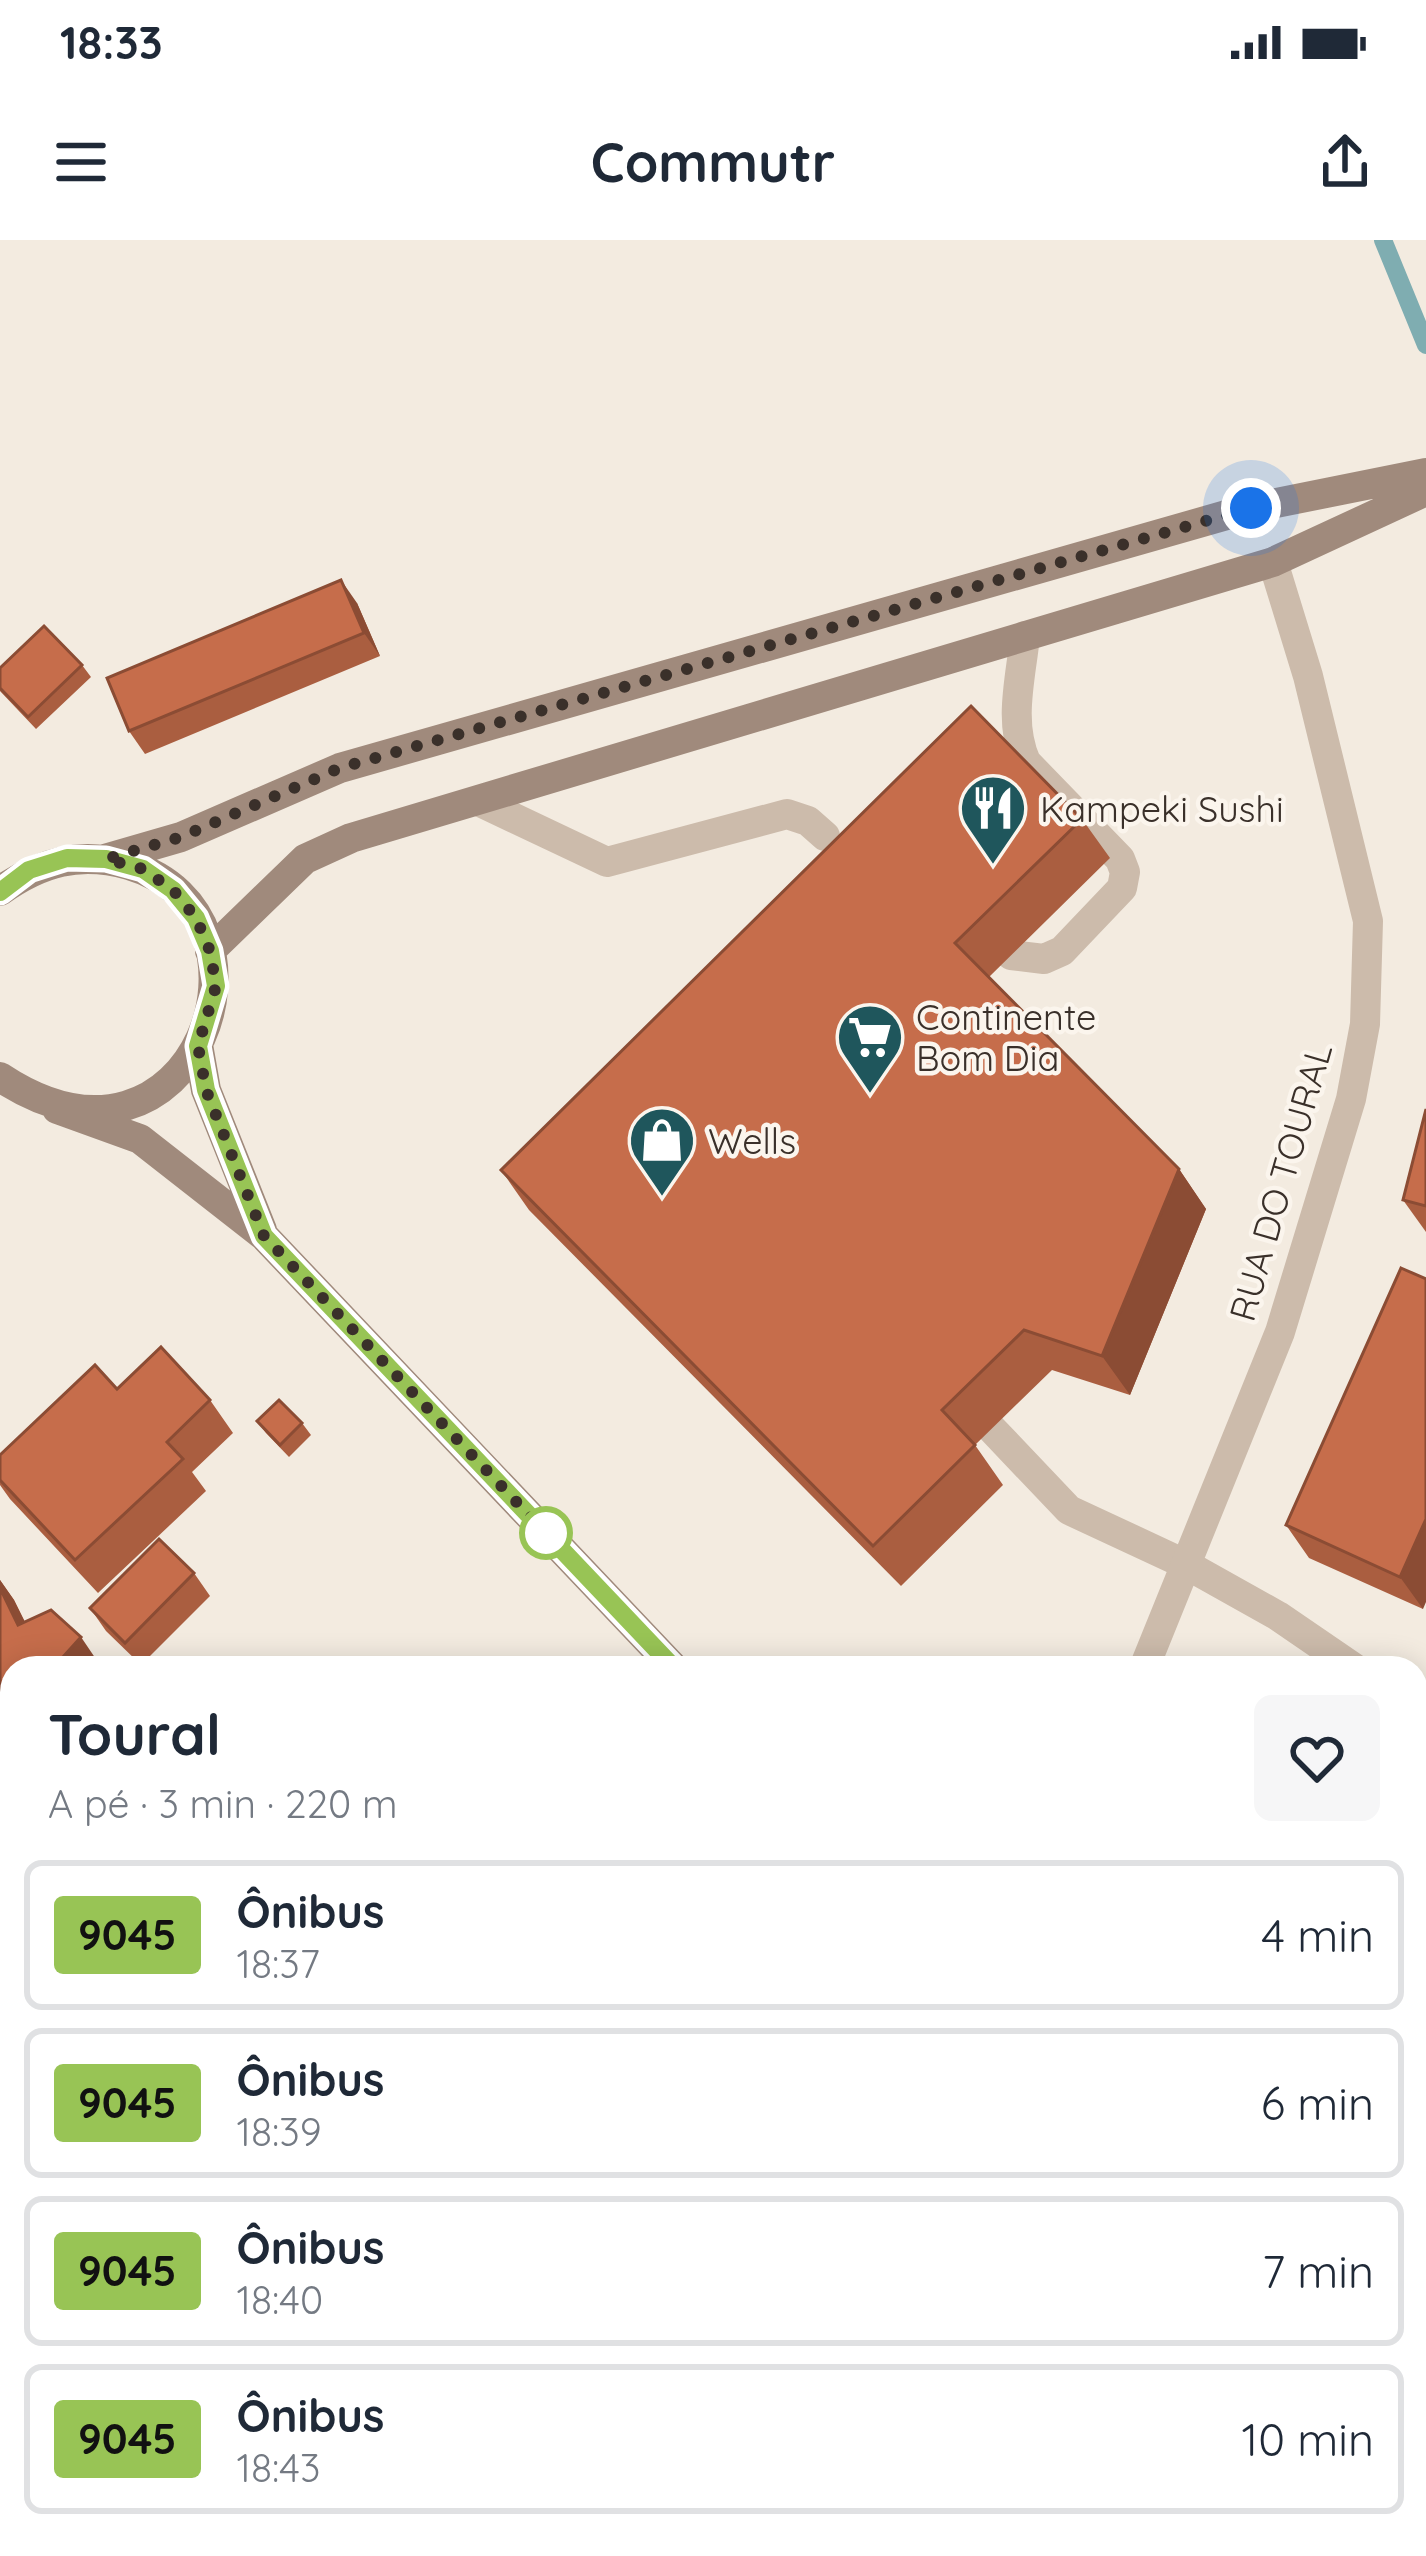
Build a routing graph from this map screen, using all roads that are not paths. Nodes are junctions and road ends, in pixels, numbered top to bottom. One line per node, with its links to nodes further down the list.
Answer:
1 (1426, 473): 7 (main road)
2 (1426, 491): 3 (main road)
3 (1273, 562): 4 (main road); 16 (street, RUA DO TOURAL)
4 (1025, 636): 5 (main road); 10 (street)
5 (478, 801): 6 (street); 9 (main road)
6 (825, 836)
7 (106, 859): 8 (main road); 9 (main road)
8 (0, 892)
9 (210, 951): 11 (main road)
10 (1011, 955)
11 (198, 1046): 13 (main road); 14 (main road)
12 (0, 1077): 13 (main road)
13 (57, 1109): 14 (main road)
14 (264, 1236): 17 (main road)
15 (992, 1428): 16 (street)
16 (1186, 1565): 18 (street, RUA DO TOURAL); 19 (street)
17 (663, 1656)
18 (1149, 1656)
19 (1337, 1656)

